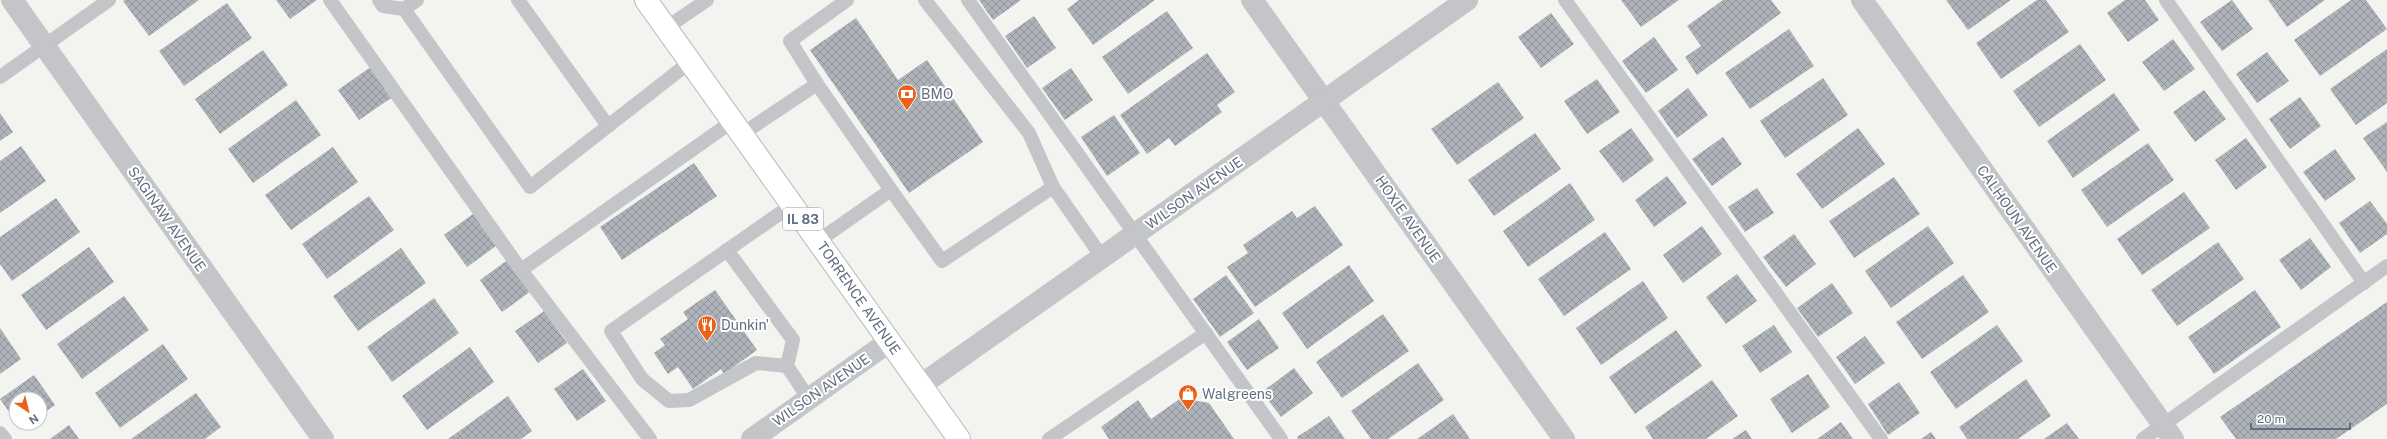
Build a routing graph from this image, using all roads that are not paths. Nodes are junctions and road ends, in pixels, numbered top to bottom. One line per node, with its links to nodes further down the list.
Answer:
1 (12, 0): 19 (street, SAGINAW AVENUE)
2 (109, 0): 19 (lane)
3 (330, 0): 34 (lane)
4 (379, 0): 17 (lane)
5 (417, 0): 17 (lane)
6 (518, 0): 24 (lane)
7 (646, 0): 18 (main road, TORRENCE AVENUE / IL 83)
8 (708, 0): 18 (lane)
9 (847, 0): 22 (lane)
10 (925, 0): 26 (lane)
11 (968, 0): 29 (lane)
12 (1252, 0): 23 (street, HOXIE AVENUE)
13 (1468, 0): 23 (street, WILSON AVENUE)
14 (1565, 0): 51 (lane)
15 (1862, 0): 41 (street, CALHOUN AVENUE)
16 (2166, 0): 35 (lane)
17 (404, 9): 24 (lane)
18 (666, 28): 20 (main road, TORRENCE AVENUE / IL 83)
19 (44, 46): 21 (lane); 44 (street, SAGINAW AVENUE)
20 (690, 62): 24 (lane); 25 (main road, TORRENCE AVENUE / IL 83)
21 (0, 77)
22 (817, 84): 25 (lane); 27 (lane)
23 (1324, 101): 29 (street, WILSON AVENUE); 50 (street, HOXIE AVENUE)
24 (608, 126)
25 (738, 128): 28 (main road, TORRENCE AVENUE / IL 83); 34 (lane)
26 (1053, 187): 27 (lane); 32 (lane)
27 (891, 190): 30 (lane)
28 (792, 205): 30 (main road, TORRENCE AVENUE / IL 83); 31 (lane)
29 (1136, 234): 32 (street, WILSON AVENUE); 36 (lane)
30 (818, 241): 37 (main road, TORRENCE AVENUE / IL 83)
31 (727, 250): 38 (lane); 38 (lane)
32 (1102, 257): 39 (street, WILSON AVENUE)
33 (2387, 266): 35 (lane)
34 (521, 270): 45 (lane)
35 (2364, 283): 41 (lane)
36 (1206, 333): 48 (lane); 49 (lane)
37 (890, 341): 39 (main road, TORRENCE AVENUE / IL 83); 40 (street, WILSON AVENUE)
38 (787, 366): 40 (lane)
39 (921, 385): 47 (main road, TORRENCE AVENUE / IL 83)
40 (809, 399): 46 (street, WILSON AVENUE)
41 (2168, 432): 52 (lane)
42 (0, 433): 43 (lane)
43 (4, 439)
44 (323, 439)
45 (650, 439)
46 (752, 439)
47 (959, 439)
48 (1049, 439)
49 (1281, 439)
50 (1564, 439)
51 (1881, 439)
52 (2143, 439)

